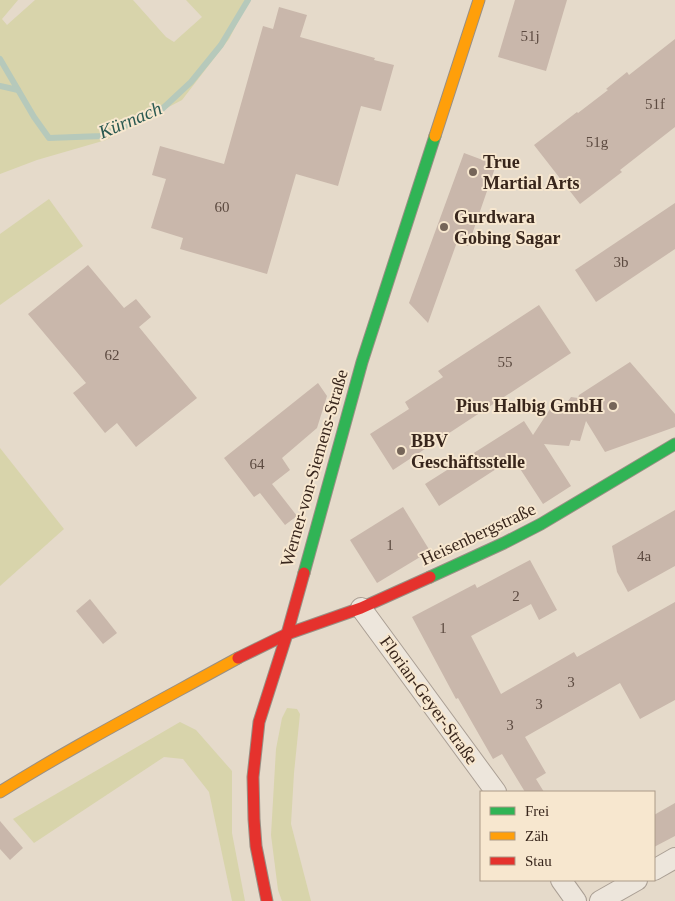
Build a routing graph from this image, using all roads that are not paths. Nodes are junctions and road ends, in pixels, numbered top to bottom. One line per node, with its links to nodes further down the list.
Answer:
1 (479, 0): 4 (street, Werner-von-Siemens-Straße)
2 (675, 444): 3 (street, Heisenbergstraße)
3 (361, 608): 4 (street, Heisenbergstraße); 5 (street, Florian-Geyer-Straße)
4 (287, 634): 6 (street); 11 (street, Werner-von-Siemens-Straße)
5 (495, 791)
6 (0, 792)
7 (675, 858): 8 (street)
8 (655, 869)
9 (561, 881): 12 (street)
10 (635, 881): 13 (street)
11 (267, 901)
12 (576, 901)
13 (600, 901)

